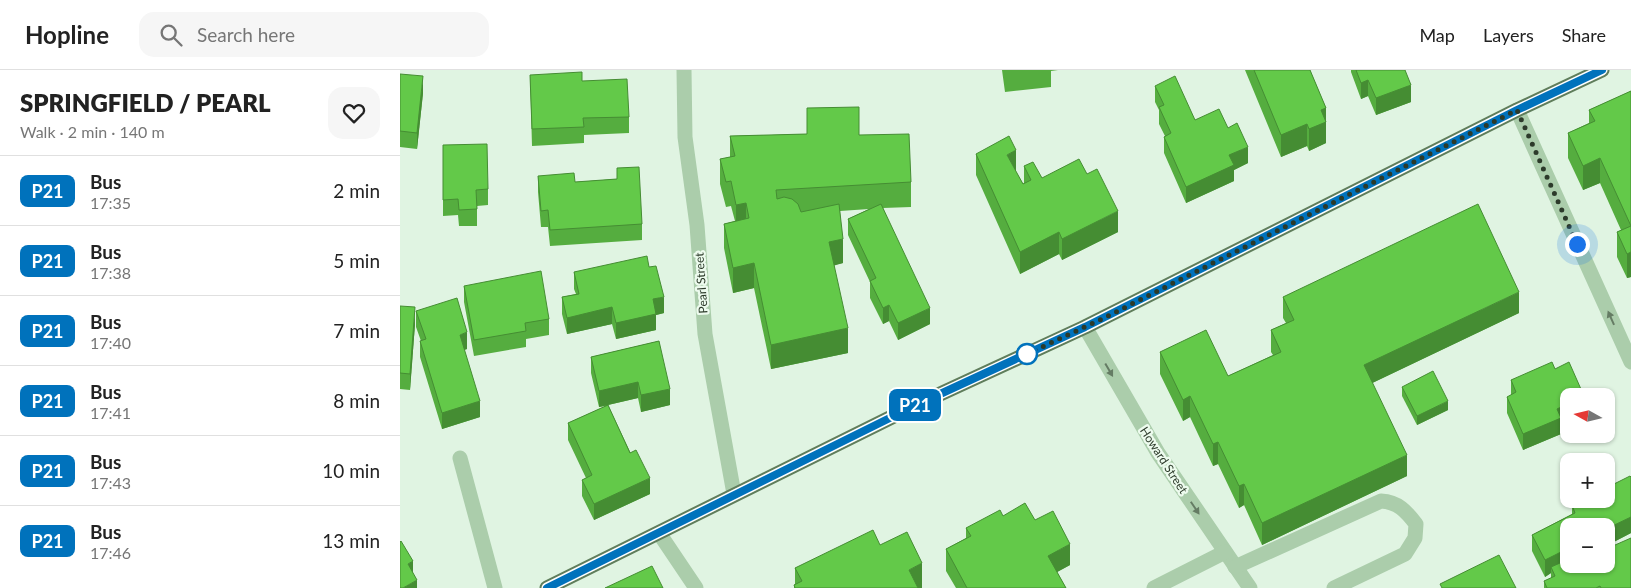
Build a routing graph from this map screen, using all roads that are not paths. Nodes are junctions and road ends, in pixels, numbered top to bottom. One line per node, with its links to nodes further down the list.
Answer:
1 (684, 70): 7 (street, Pearl Street)
2 (1602, 70): 3 (main road)
3 (1517, 110): 4 (main road); 5 (street, one-way to 3)
4 (1085, 327): 7 (main road); 9 (street, Howard Street, one-way to 9)
5 (1631, 362)
6 (460, 458): 11 (street)
7 (734, 494): 8 (main road)
8 (659, 533): 12 (main road); 13 (street)
9 (1225, 552): 10 (street, Howard Street); 14 (street)
10 (1236, 567): 15 (street, Howard Street); 16 (street)
11 (495, 588)
12 (547, 588)
13 (696, 588)
14 (1154, 588)
15 (1250, 588)
16 (1334, 588)

